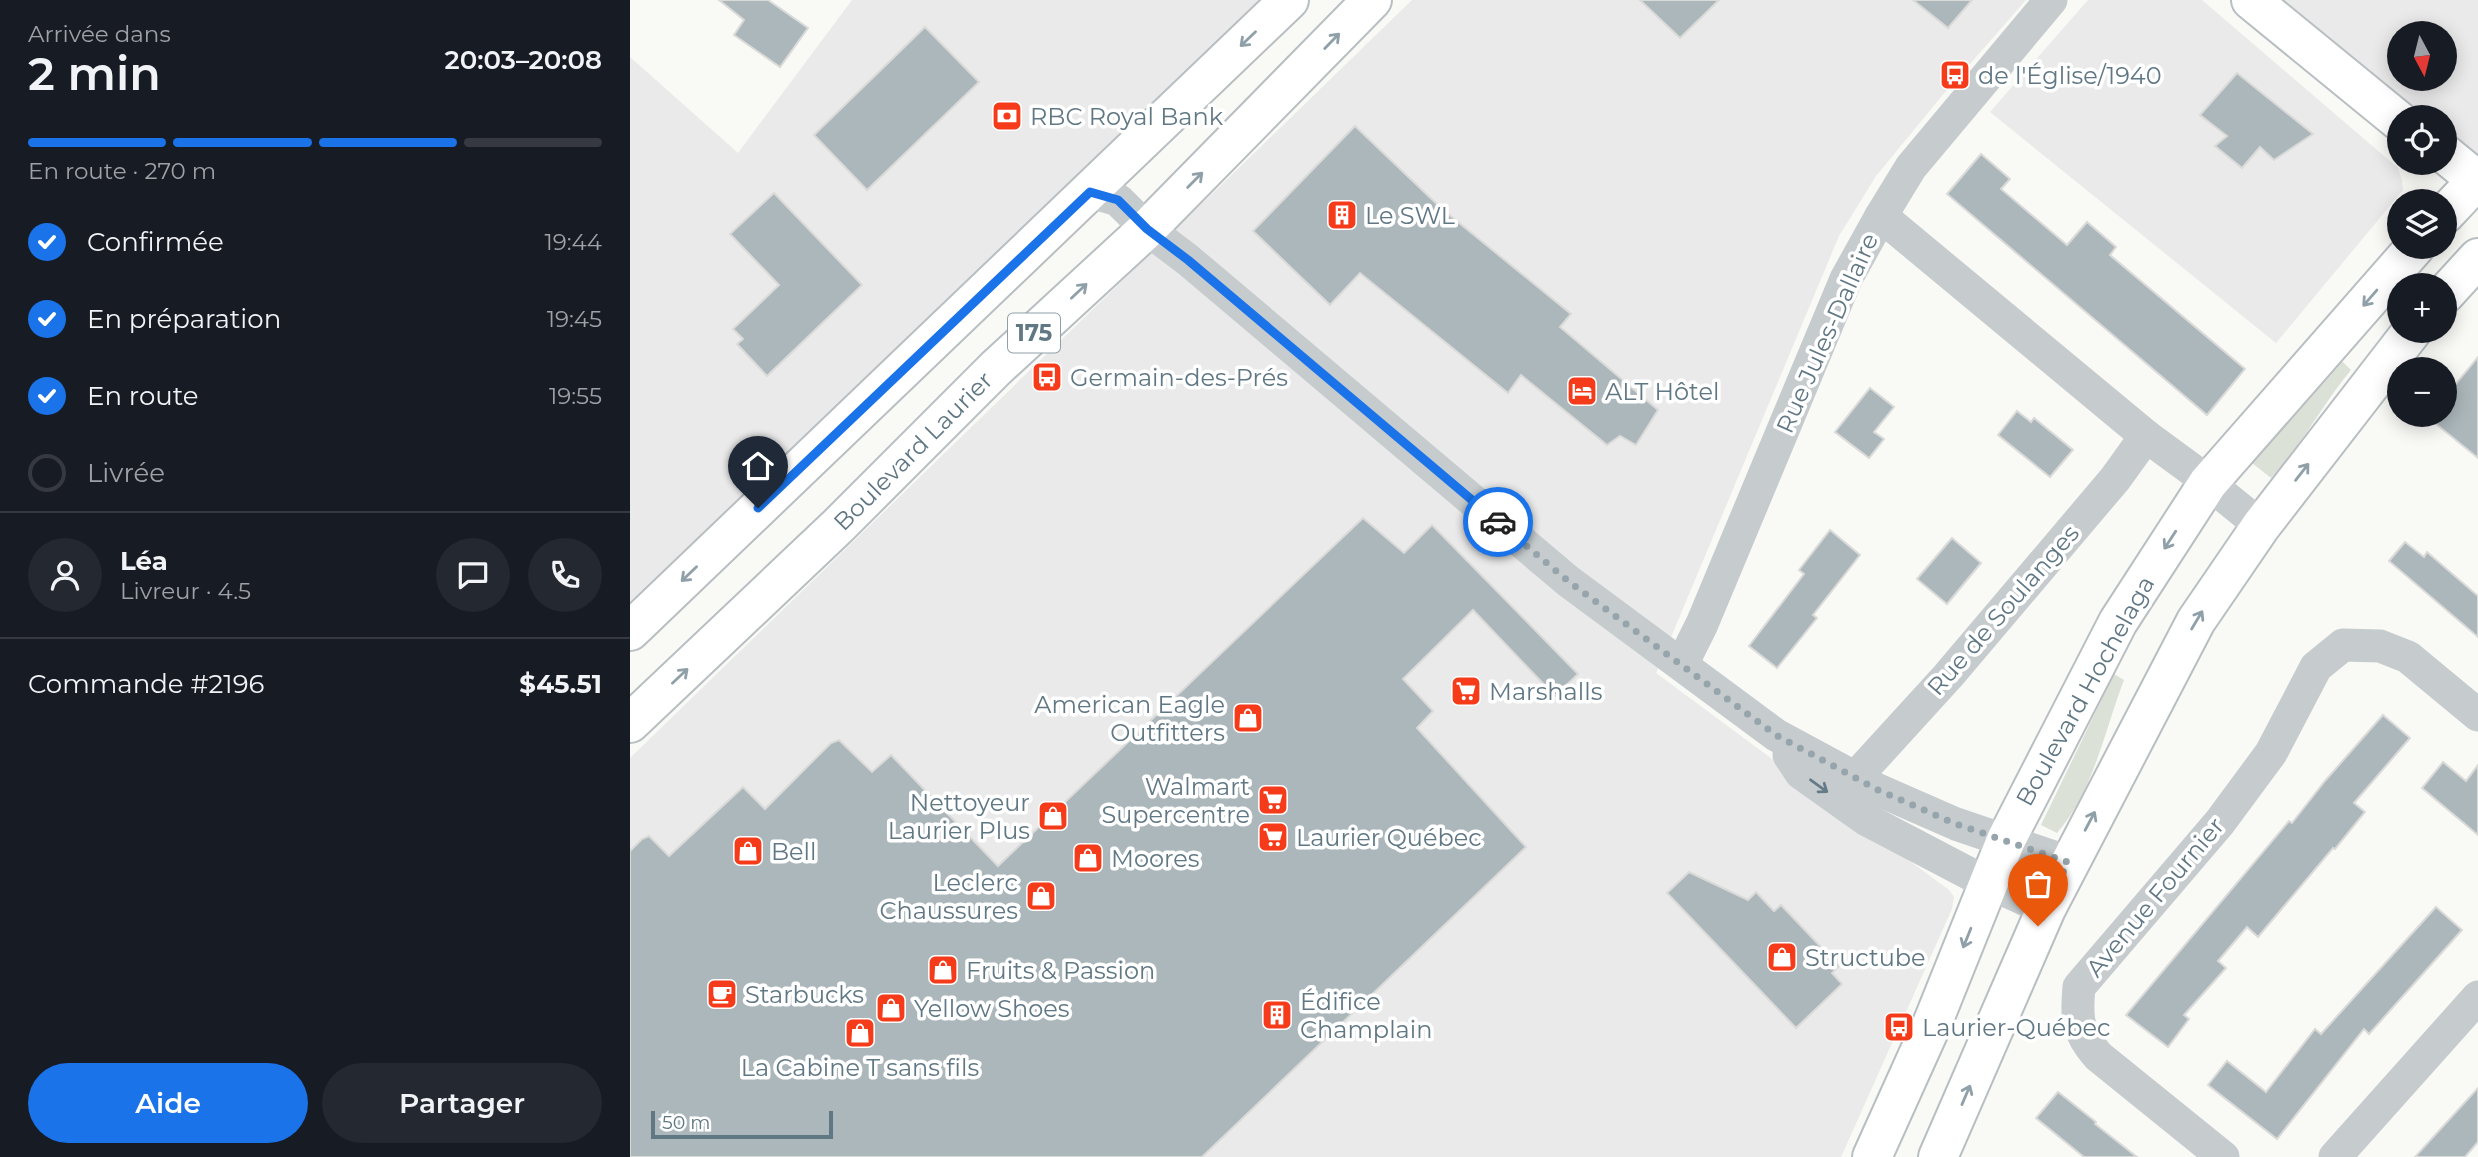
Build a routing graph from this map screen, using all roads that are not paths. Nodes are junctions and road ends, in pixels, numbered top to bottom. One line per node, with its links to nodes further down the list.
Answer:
1 (1289, 0): 8 (main road, 175, one-way to 8)
2 (1372, 0): 11 (main road, Boulevard Laurier / 175, one-way to 2)
3 (2050, 0): 10 (street, Rue Jules-Dallaire)
4 (2251, 0): 5 (main road)
5 (2387, 111)
6 (2457, 164): 7 (main road)
7 (2478, 180): 9 (main road)
8 (1090, 192): 11 (street); 19 (main road, 175, one-way to 19)
9 (2457, 202)
10 (1881, 216): 16 (street); 20 (street, Rue Jules-Dallaire)
11 (1147, 229): 20 (street); 22 (main road, Boulevard Laurier / 175, one-way to 11)
12 (2478, 258): 14 (main road)
13 (2404, 259): 17 (main road, Boulevard Hochelaga, one-way to 17)
14 (2457, 281)
15 (2403, 343): 18 (main road, one-way to 15)
16 (2146, 436): 17 (street); 24 (street, Rue de Soulanges)
17 (2208, 483): 18 (street); 25 (main road, Boulevard Hochelaga, one-way to 25)
18 (2261, 526): 26 (main road, one-way to 18)
19 (630, 631)
20 (1682, 663): 23 (street)
21 (2478, 715): 32 (street, Avenue Fournier)
22 (630, 723)
23 (1776, 735): 24 (street); 27 (street, one-way to 27)
24 (1854, 779): 25 (street)
25 (2006, 840): 26 (street); 27 (main road, Boulevard Hochelaga)
26 (2068, 862): 28 (main road)
27 (1989, 883): 28 (street); 30 (main road, Boulevard Hochelaga, one-way to 30)
28 (2046, 909): 31 (main road, one-way to 28)
29 (2478, 997): 33 (street)
30 (1872, 1157)
31 (1938, 1157)
32 (2223, 1157)
33 (2335, 1157)

